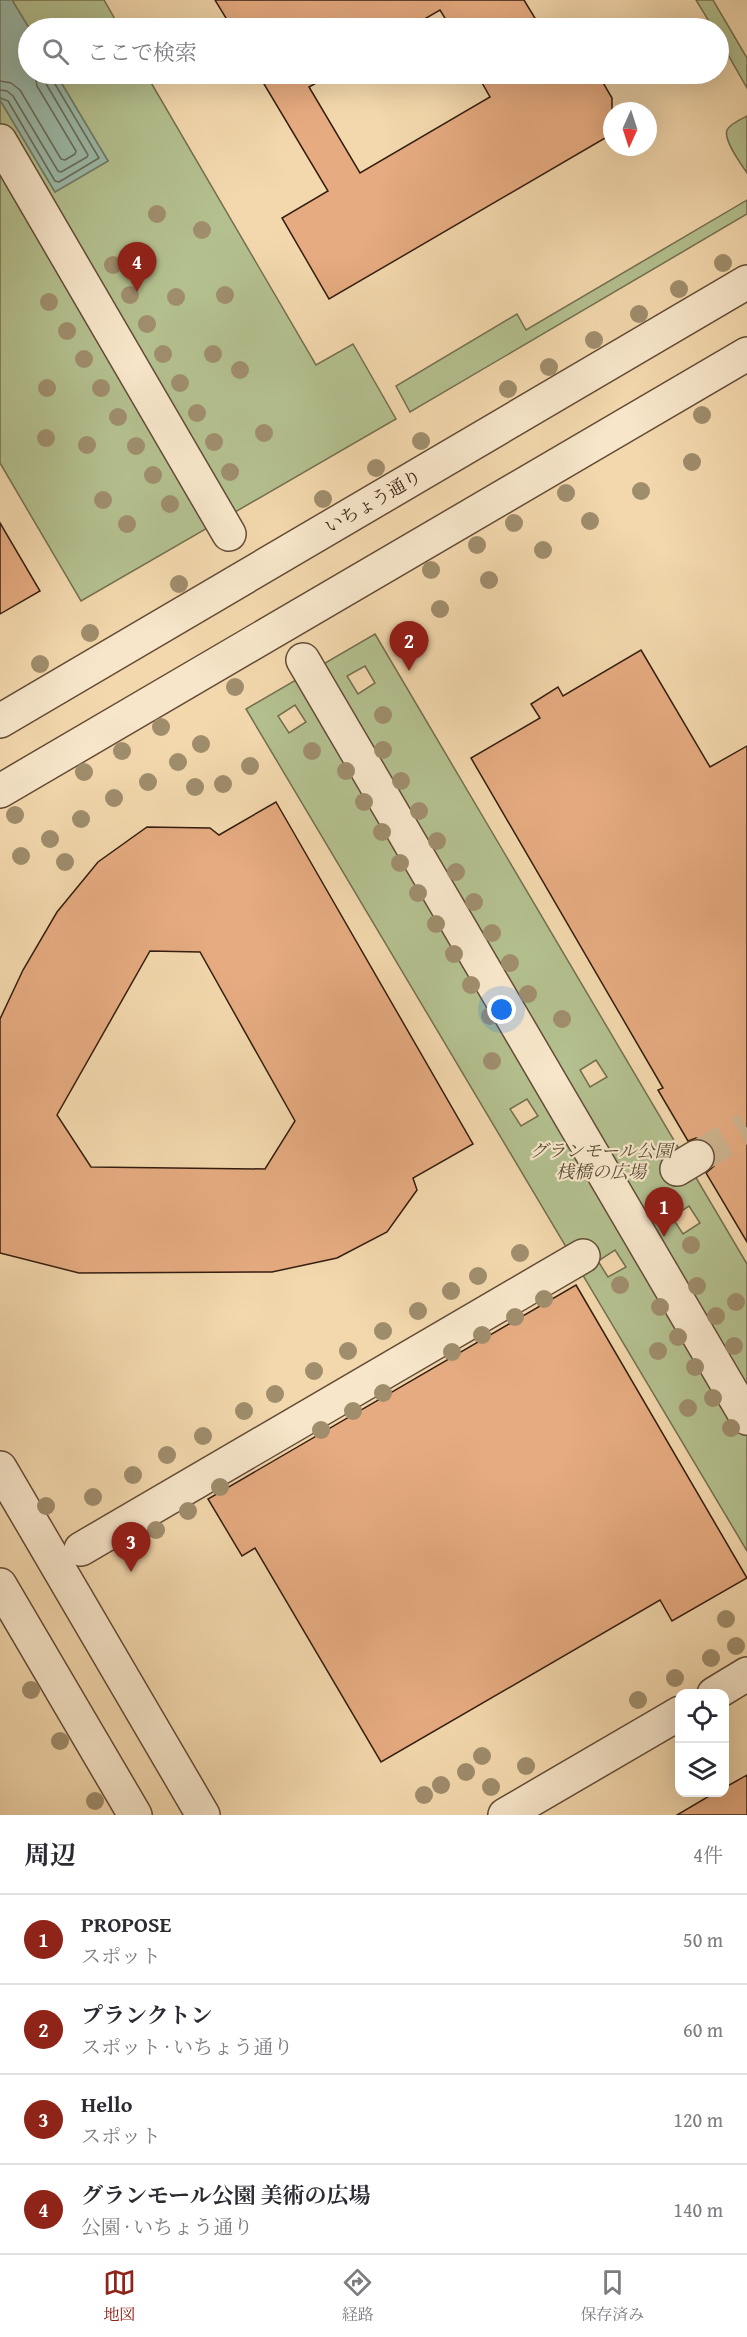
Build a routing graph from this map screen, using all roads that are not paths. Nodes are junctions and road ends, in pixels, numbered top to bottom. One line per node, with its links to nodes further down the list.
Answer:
1 (0, 141): 4 (street)
2 (747, 282): 6 (street, いちょう通り)
3 (747, 354): 7 (street)
4 (230, 534)
5 (303, 660): 9 (street)
6 (0, 721)
7 (0, 791)
8 (584, 1256): 11 (street)
9 (747, 1418)
10 (0, 1468): 17 (street)
11 (81, 1549)
12 (0, 1585): 16 (street)
13 (747, 1674): 14 (street)
14 (722, 1689)
15 (675, 1716): 18 (street)
16 (135, 1815)
17 (203, 1815)
18 (505, 1815)

